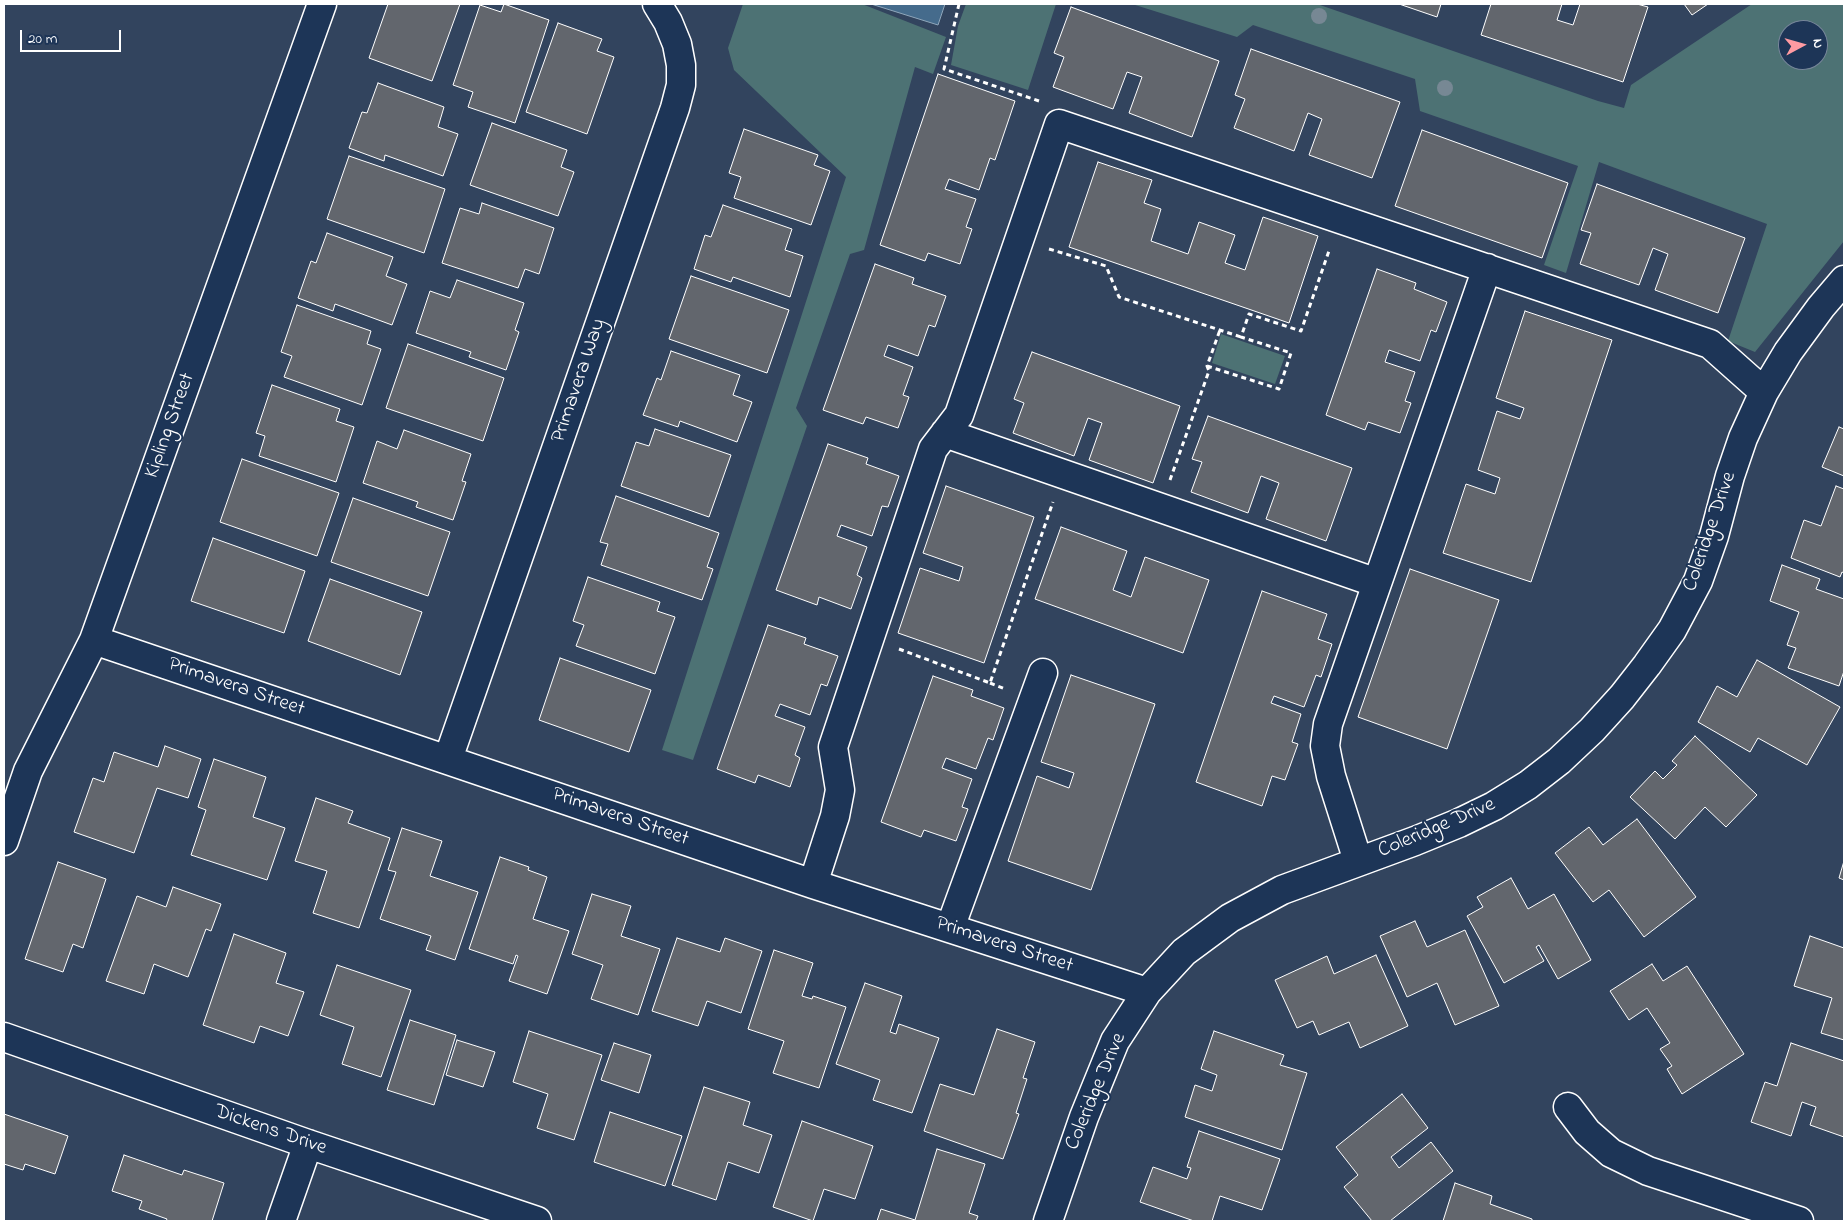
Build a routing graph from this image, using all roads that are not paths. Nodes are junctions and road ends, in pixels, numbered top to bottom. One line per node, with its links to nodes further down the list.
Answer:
1 (322, 4): 8 (street, Kipling Street)
2 (657, 4): 10 (street, Primavera Way)
3 (1487, 268): 5 (street); 6 (street); 7 (street)
4 (1844, 280): 5 (street, Coleridge Drive)
5 (1764, 392): 12 (street, Coleridge Drive)
6 (945, 434): 7 (street); 13 (street)
7 (1378, 583): 12 (street)
8 (94, 640): 10 (street, Primavera Street); 11 (street, Kipling Street)
9 (1043, 673): 14 (street)
10 (448, 758): 13 (street, Primavera Street)
11 (4, 842)
12 (1358, 862): 15 (street, Coleridge Drive)
13 (813, 884): 14 (street, Primavera Street)
14 (950, 928): 15 (street, Primavera Street)
15 (1147, 992): 21 (street, Coleridge Drive)
16 (4, 1037): 18 (street, Dickens Drive)
17 (1568, 1107): 22 (street)
18 (308, 1144): 19 (street); 20 (street, Dickens Drive)
19 (281, 1221)
20 (536, 1221)
21 (1048, 1221)
22 (1799, 1221)

